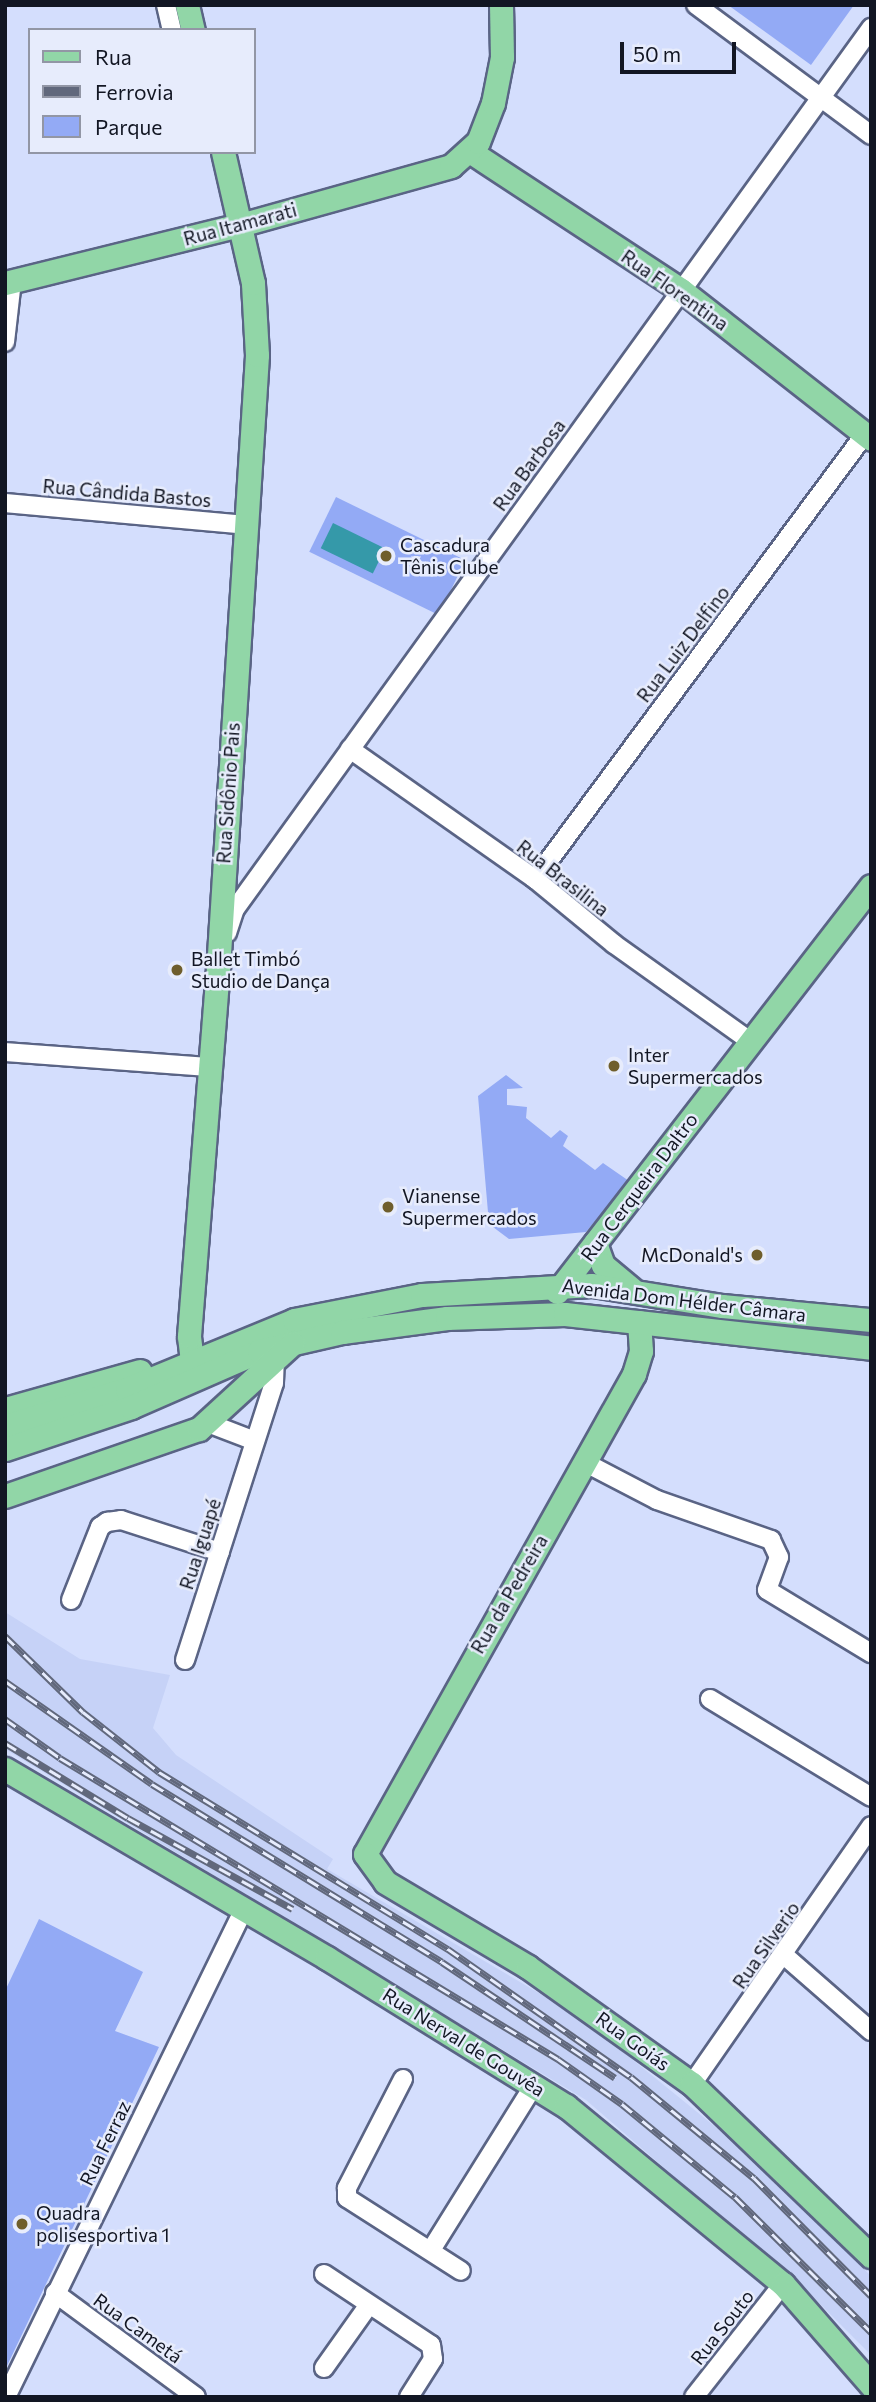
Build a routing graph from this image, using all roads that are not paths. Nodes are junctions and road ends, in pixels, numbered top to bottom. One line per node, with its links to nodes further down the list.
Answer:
1 (166, 5): 5 (street)
2 (187, 5): 6 (main road)
3 (501, 5): 10 (main road)
4 (696, 5): 8 (street)
5 (172, 28)
6 (193, 28)
7 (871, 28): 8 (street, Rua Barbosa)
8 (819, 99): 9 (street); 14 (street, Rua Barbosa)
9 (871, 135)
10 (471, 152): 12 (main road, Rua Itamarati); 14 (main road, Rua Florentina)
11 (223, 154): 12 (main road, Rua Sidônio Pais)
12 (240, 225): 13 (main road, Rua Itamarati); 18 (main road, Rua Sidônio Pais)
13 (8, 282): 15 (street)
14 (681, 290): 16 (main road, Rua Florentina); 19 (street, Rua Barbosa)
15 (5, 342)
16 (868, 437): 20 (street, Rua Luiz Delfino)
17 (5, 503): 18 (street, Rua Cândida Bastos)
18 (245, 525): 22 (main road, Rua Sidônio Pais)
19 (350, 749): 20 (street, Rua Brasilina); 22 (street, Rua Barbosa)
20 (535, 879): 23 (street, Rua Brasilina)
21 (869, 893): 23 (main road, Rua Cerqueira Daltro)
22 (218, 970): 25 (main road, Rua Sidônio Pais)
23 (750, 1041): 26 (main road, Rua Cerqueira Daltro)
24 (5, 1052): 25 (street)
25 (209, 1067): 35 (main road, Rua Sidônio Pais)
26 (595, 1243): 27 (main road, Rua Cerqueira Daltro); 28 (main road)
27 (564, 1284): 28 (main road, Avenida Dom Hélder Câmara); 29 (main road, Rua Cerqueira Daltro); 35 (main road, Avenida Dom Hélder Câmara)
28 (635, 1290): 30 (main road, Avenida Dom Hélder Câmara)
29 (527, 1314): 31 (main road, Avenida Dom Hélder Câmara); 32 (main road, Avenida Dom Hélder Câmara)
30 (871, 1320)
31 (639, 1322): 33 (main road, Avenida Dom Hélder Câmara); 42 (main road, Rua da Pedreira)
32 (295, 1341): 34 (main road); 37 (main road, Avenida Dom Hélder Câmara)
33 (871, 1348)
34 (275, 1360): 38 (main road); 40 (street, Rua Iguapé)
35 (183, 1365): 36 (main road, Avenida Dom Hélder Câmara); 37 (main road, Avenida Dom Hélder Câmara)
36 (5, 1409)
37 (71, 1418): 39 (main road); 41 (main road)
38 (208, 1423): 40 (street); 43 (main road)
39 (5, 1426)
40 (255, 1441): 44 (street, Rua Iguapé)
41 (5, 1448)
42 (583, 1462): 46 (street); 52 (main road, Rua da Pedreira)
43 (5, 1496)
44 (220, 1552): 45 (street); 47 (street, Rua Iguapé)
45 (71, 1600)
46 (871, 1653)
47 (185, 1660)
48 (710, 1699): 50 (street)
49 (5, 1769): 53 (main road, Rua Nerval de Gouvêa)
50 (871, 1797)
51 (871, 1826): 54 (street, Rua Silverio)
52 (368, 1863): 57 (main road, Rua Goiás)
53 (244, 1909): 58 (main road, Rua Nerval de Gouvêa); 64 (street, Rua Ferraz)
54 (785, 1956): 55 (street); 57 (street, Rua Silverio)
55 (871, 2031)
56 (403, 2079): 59 (street)
57 (692, 2084): 60 (main road, Rua Goiás)
58 (534, 2085): 59 (street); 63 (main road, Rua Nerval de Gouvêa)
59 (430, 2249): 61 (street)
60 (871, 2256)
61 (461, 2271)
62 (324, 2274): 65 (street)
63 (783, 2284): 67 (main road, Rua Nerval de Gouvêa); 71 (street, Rua Souto)
64 (55, 2293): 68 (street, Rua Ferraz); 69 (street, Rua Cametá)
65 (368, 2306): 66 (street); 70 (street)
66 (324, 2368)
67 (871, 2385)
68 (6, 2397)
69 (196, 2397)
70 (408, 2397)
71 (694, 2397)

